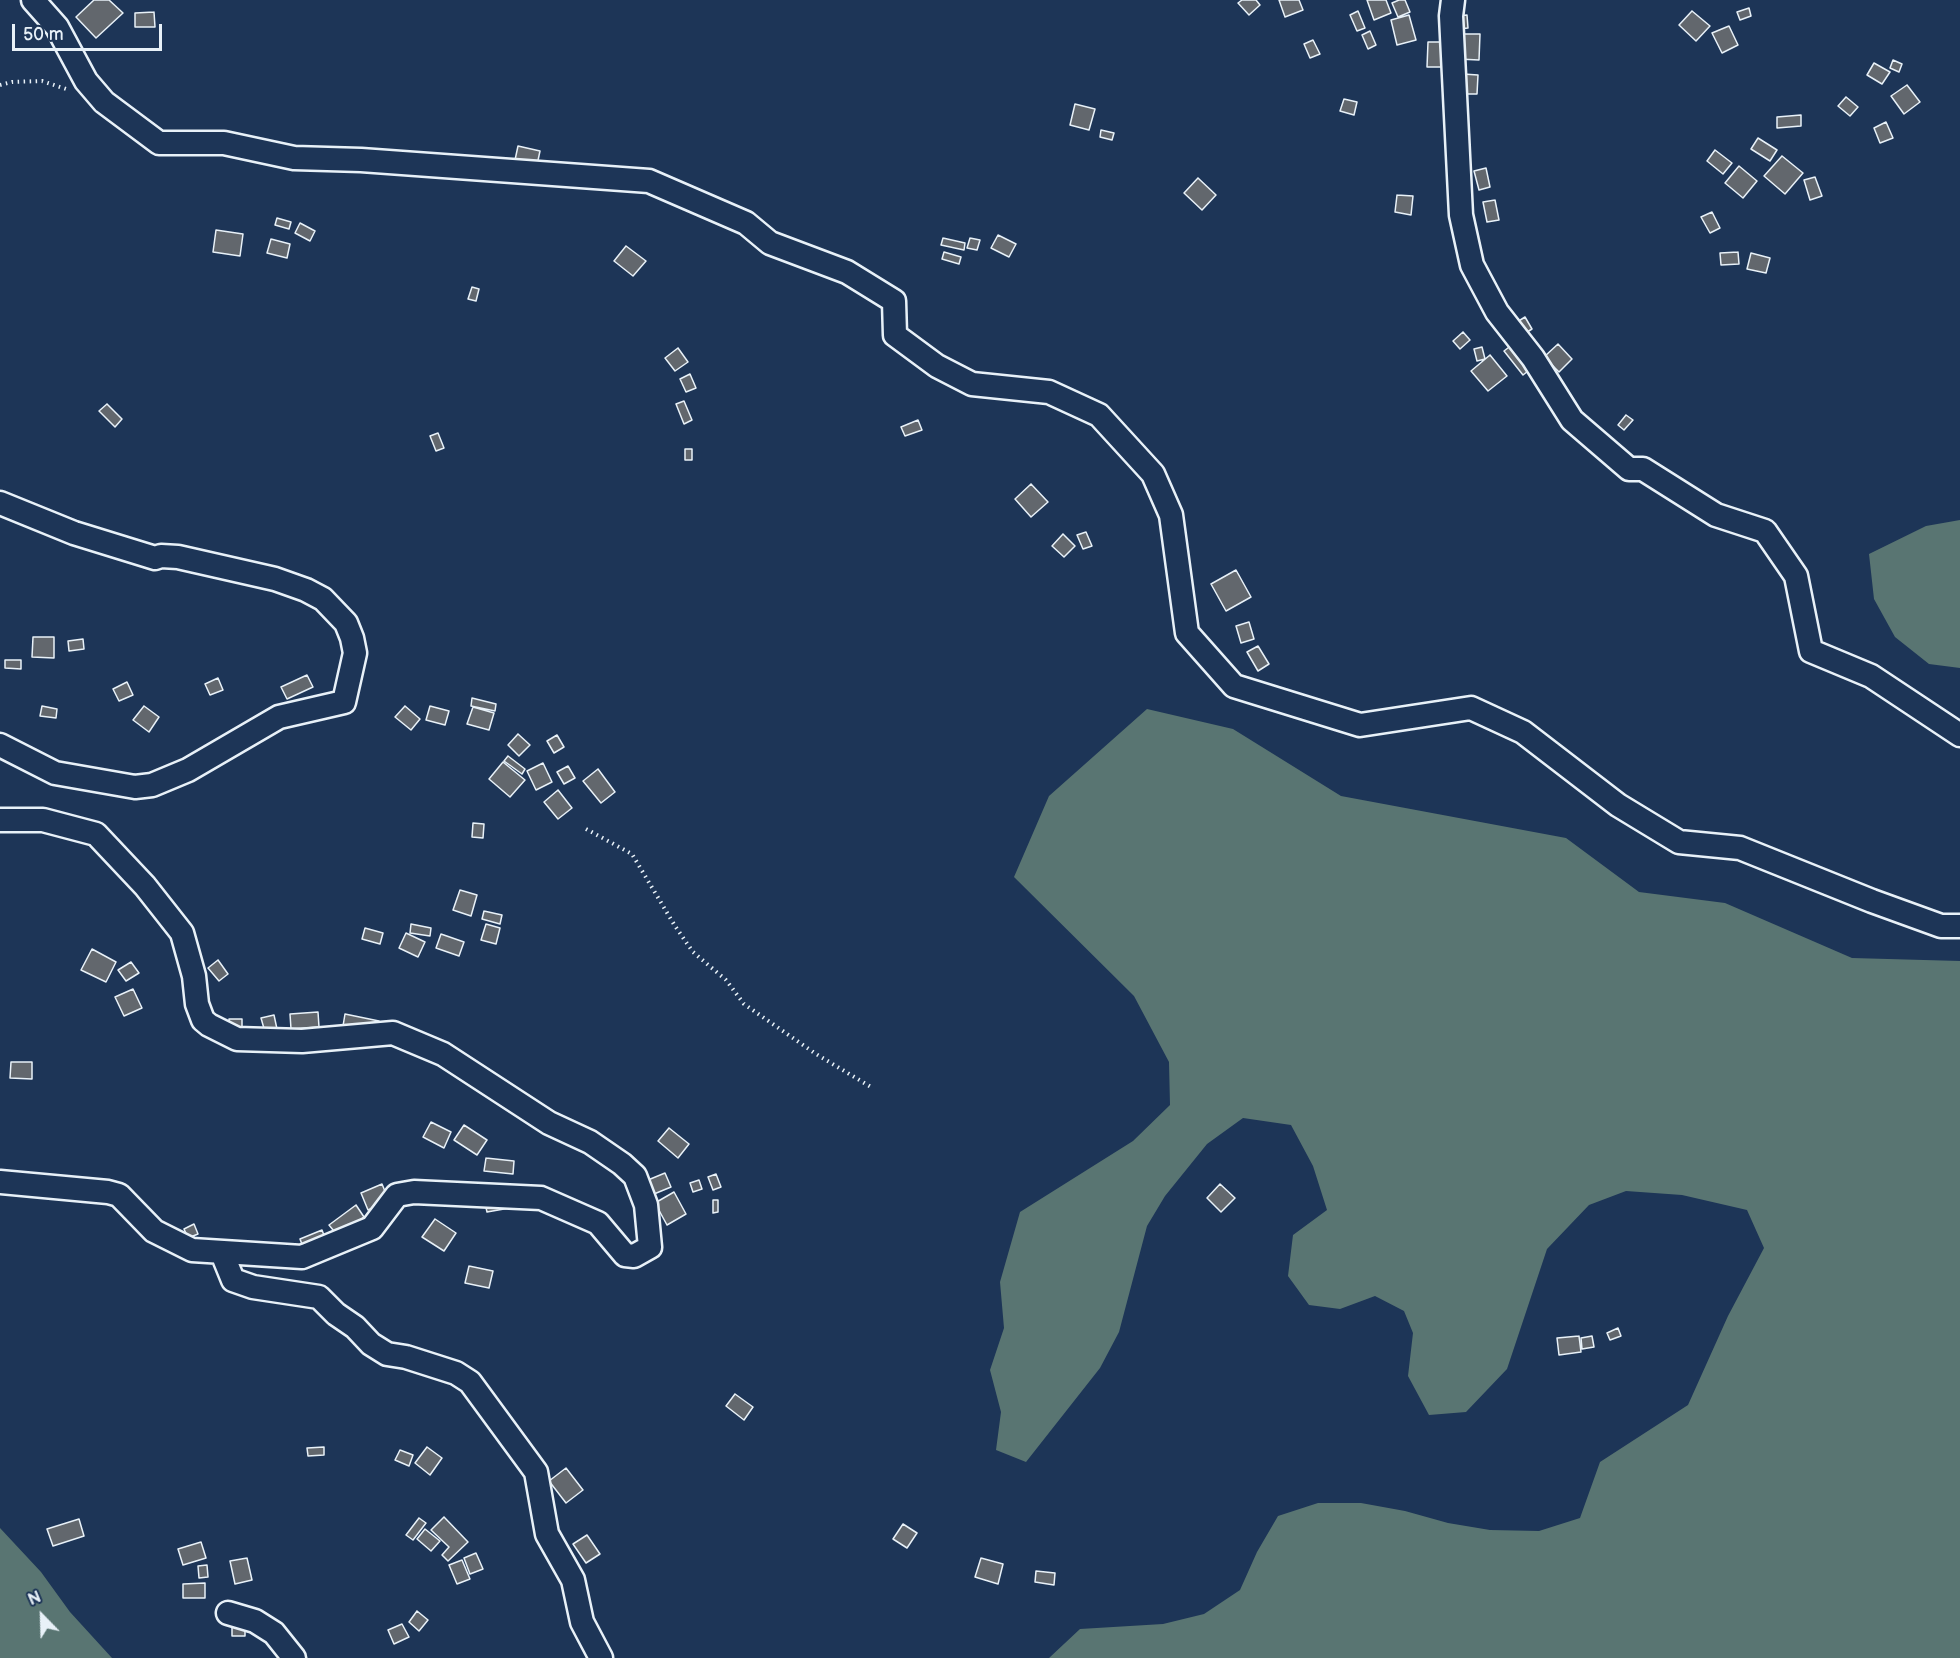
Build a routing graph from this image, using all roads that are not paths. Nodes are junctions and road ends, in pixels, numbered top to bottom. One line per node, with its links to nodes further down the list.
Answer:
1 (33, 0): 7 (street)
2 (1453, 0): 4 (street)
3 (0, 502): 5 (street)
4 (1960, 735)
5 (0, 746)
6 (0, 820): 9 (street)
7 (1960, 926)
8 (0, 1182): 9 (street)
9 (222, 1253): 12 (street)
10 (228, 1613): 11 (street)
11 (294, 1658)
12 (601, 1658)

